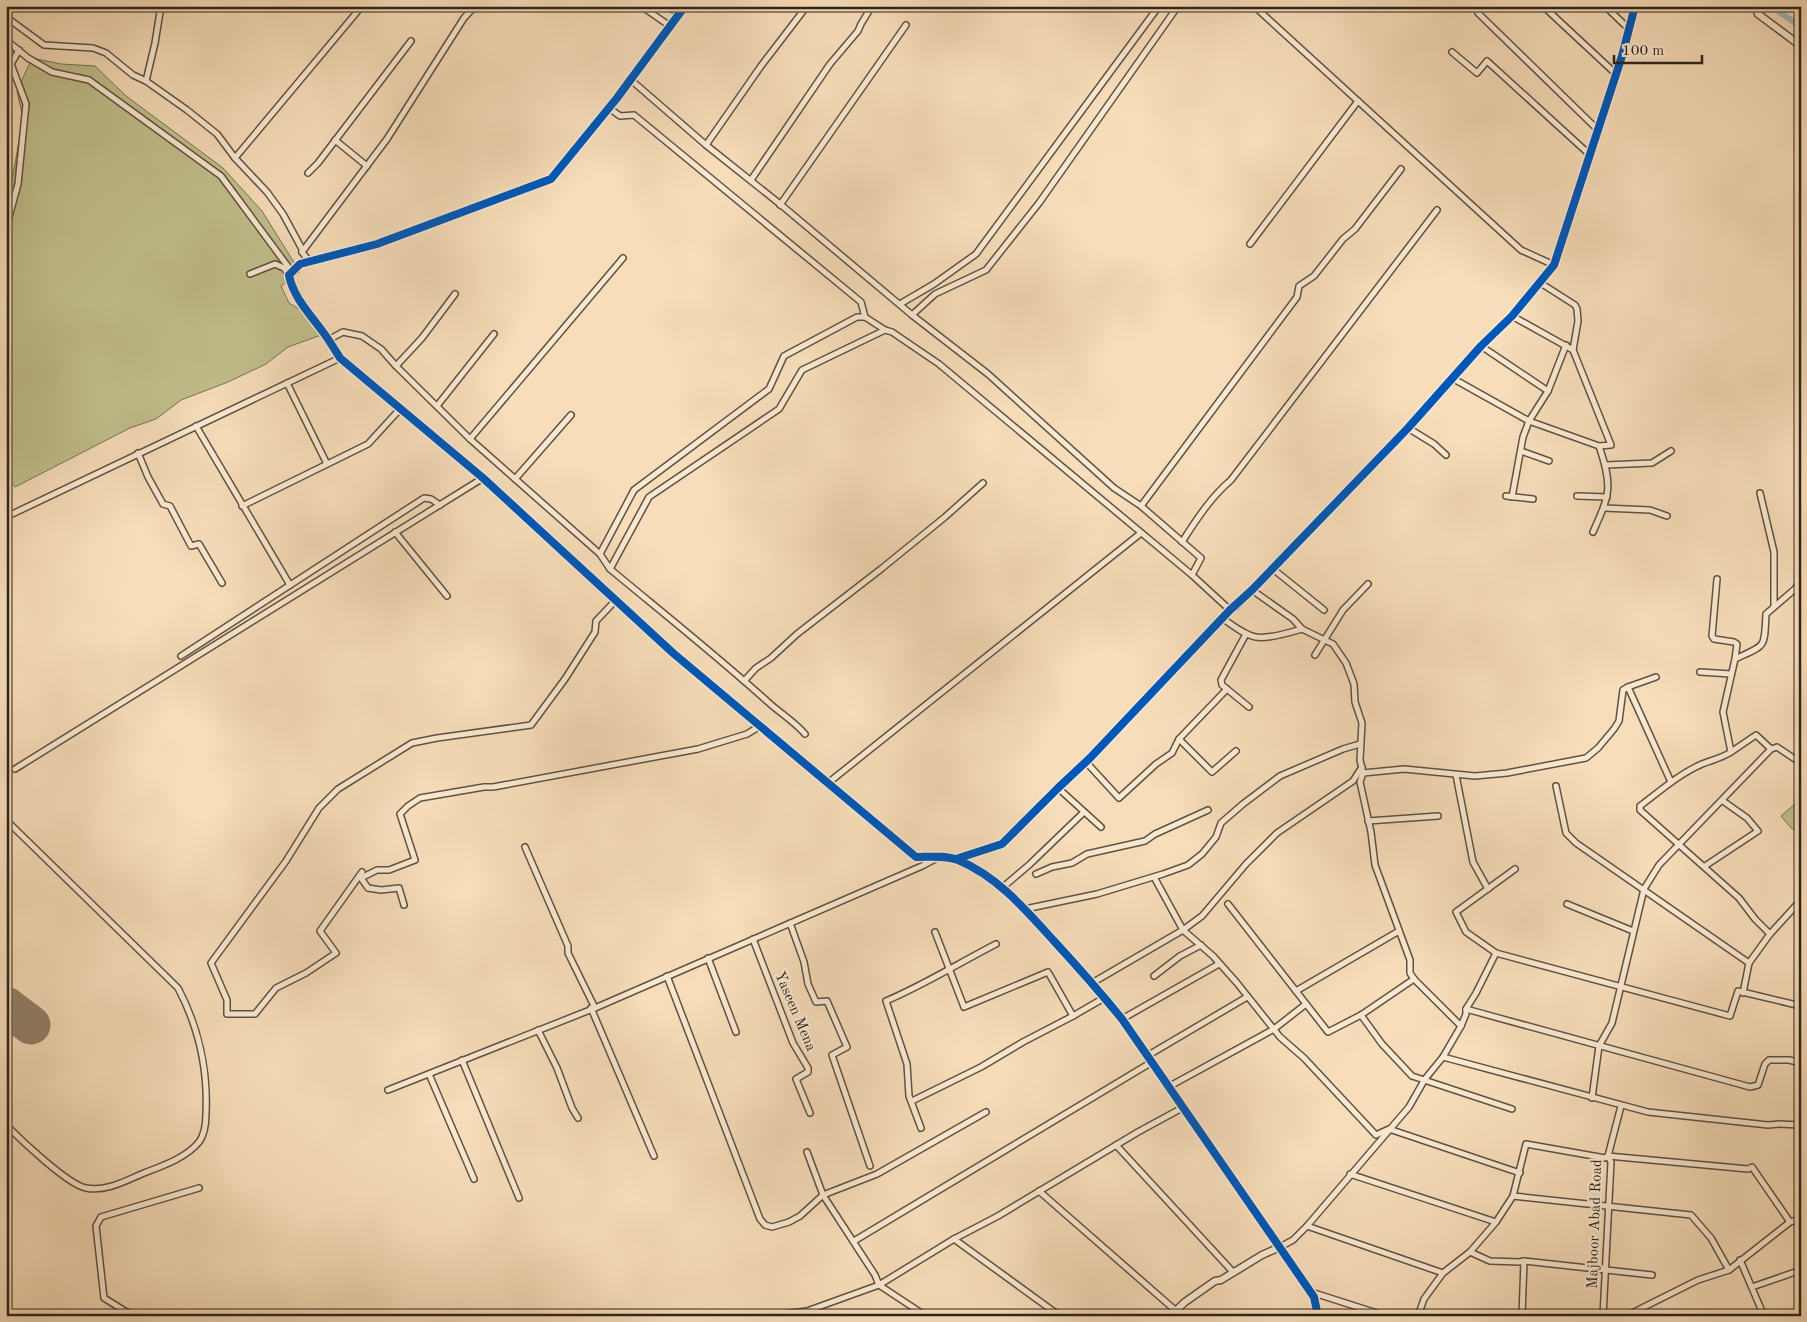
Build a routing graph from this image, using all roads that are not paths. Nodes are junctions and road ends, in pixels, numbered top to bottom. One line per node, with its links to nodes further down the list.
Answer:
1 (161, 6): 31 (street)
2 (362, 6): 38 (street)
3 (475, 6): 39 (street)
4 (641, 6): 20 (street)
5 (668, 6): 17 (street)
6 (685, 6): 17 (street)
7 (807, 6): 36 (street)
8 (872, 6): 42 (street)
9 (1159, 6): 55 (street)
10 (1178, 6): 56 (street)
11 (1254, 6): 32 (street)
12 (1543, 6): 29 (street)
13 (1605, 6): 21 (street)
14 (1635, 6): 21 (street)
15 (1755, 6): 24 (street)
16 (1478, 13): 34 (street)
17 (679, 14): 20 (street)
18 (6, 17): 31 (street)
19 (906, 25): 43 (street)
20 (670, 26): 30 (street)
21 (1629, 29): 29 (street)
22 (6, 40): 25 (street)
23 (411, 41): 35 (street)
24 (1801, 46)
25 (19, 50): 27 (street); 51 (street)
26 (1452, 52): 37 (street)
27 (13, 68): 28 (street); 45 (street)
28 (6, 71)
29 (1616, 74): 34 (street)
30 (631, 80): 33 (street); 36 (street)
31 (146, 81): 38 (street)
32 (1358, 102): 46 (street); 50 (street)
33 (609, 108): 49 (street); 57 (street)
34 (1598, 130): 37 (street)
35 (335, 140): 39 (street); 41 (street)
36 (706, 144): 42 (street)
37 (1589, 154): 50 (street)
38 (235, 158): 47 (street)
39 (366, 166): 47 (street)
40 (1401, 169): 94 (street)
41 (308, 173)
42 (751, 180): 43 (street)
43 (780, 205): 55 (street)
44 (1437, 210): 101 (street)
45 (9, 217)
46 (1250, 244)
47 (302, 252): 49 (street)
48 (623, 258): 76 (street)
49 (309, 261): 51 (street)
50 (1554, 265): 53 (street)
51 (290, 273): 52 (street); 61 (street)
52 (250, 274)
53 (1539, 282): 58 (street); 64 (street)
54 (455, 294): 66 (street)
55 (900, 304): 56 (street)
56 (912, 315): 94 (street)
57 (865, 316): 59 (street); 102 (street)
58 (1512, 316): 62 (street); 63 (street)
59 (885, 330): 100 (street); 103 (street)
60 (494, 334): 70 (street)
61 (328, 340): 65 (street); 66 (street)
62 (1566, 344): 64 (street); 69 (street)
63 (1481, 346): 67 (street); 69 (street)
64 (1573, 350): 77 (street)
65 (340, 358): 68 (street); 71 (street)
66 (396, 366): 70 (street)
67 (1452, 378): 73 (street); 75 (street)
68 (287, 383): 74 (street); 83 (street)
69 (1548, 391): 73 (street)
70 (437, 406): 76 (street)
71 (400, 409): 83 (street); 85 (street)
72 (571, 415): 86 (street)
73 (1529, 421): 77 (street); 78 (street)
74 (196, 426): 80 (street); 93 (street)
75 (1408, 428): 81 (street); 104 (street)
76 (470, 439): 86 (street)
77 (1600, 446): 84 (street)
78 (1521, 451): 82 (street); 91 (street)
79 (1671, 451): 84 (street)
80 (138, 454): 97 (street); 108 (street)
81 (1446, 455)
82 (1550, 462)
83 (327, 464): 93 (street)
84 (1606, 466): 90 (street)
85 (483, 478): 92 (street); 113 (street)
86 (515, 479): 102 (street)
87 (983, 483): 127 (street)
88 (1760, 493): 114 (street)
89 (1577, 496): 90 (street)
90 (1608, 497): 95 (street)
91 (1533, 499)
92 (440, 505): 98 (street); 110 (street)
93 (242, 506): 110 (street)
94 (1141, 506): 101 (street)
95 (1604, 508): 96 (street); 99 (street)
96 (1667, 516)
97 (6, 517)
98 (395, 532): 112 (street); 141 (street)
99 (1593, 532)
100 (1141, 533): 105 (street); 145 (street)
101 (1182, 542): 105 (street)
102 (600, 554): 103 (street)
103 (610, 569): 127 (street)
104 (1273, 569): 111 (street); 116 (street)
105 (1192, 575): 115 (street)
106 (1717, 579): 123 (street)
107 (1801, 580): 114 (street)
108 (222, 582)
109 (1368, 584): 120 (street)
110 (290, 585): 122 (street)
111 (1252, 590): 115 (street); 118 (street)
112 (447, 596)
113 (616, 600): 131 (street); 161 (street)
114 (1774, 606): 123 (street)
115 (1232, 608): 117 (street)
116 (1324, 610)
117 (1222, 618): 119 (street); 138 (street)
118 (1302, 629): 119 (street); 120 (street)
119 (1246, 634): 129 (street)
120 (1325, 638): 121 (street); 134 (street)
121 (1315, 655)
122 (180, 656)
123 (1735, 659): 125 (street)
124 (1700, 672): 125 (street)
125 (1731, 674): 137 (street)
126 (1656, 677): 128 (street)
127 (744, 681): 132 (street)
128 (1628, 687): 143 (street); 144 (street)
129 (1227, 689): 130 (street); 133 (street)
130 (1249, 707)
131 (760, 726): 145 (street); 170 (street)
132 (806, 734)
133 (1179, 739): 136 (street); 138 (street)
134 (1360, 744): 140 (street); 163 (street)
135 (1771, 749): 137 (street); 139 (street); 148 (street)
136 (1236, 752)
137 (1731, 752): 144 (street)
138 (1086, 762): 147 (street)
139 (1801, 763)
140 (1362, 766): 142 (street); 173 (street)
141 (15, 769)
142 (1363, 773): 143 (street); 153 (street)
143 (1456, 775): 165 (street)
144 (1671, 782): 155 (street)
145 (828, 783): 157 (street)
146 (1556, 786): 166 (street)
147 (1058, 788): 150 (street); 158 (street)
148 (1723, 801): 155 (street); 159 (street)
149 (1208, 810): 162 (street)
150 (1084, 812): 154 (street); 164 (street)
151 (1438, 816): 153 (street)
152 (6, 820): 224 (street)
153 (1368, 821): 174 (street)
154 (1101, 827)
155 (1680, 845): 159 (street); 166 (street)
156 (525, 847): 197 (street)
157 (940, 856): 158 (street); 172 (street)
158 (956, 859): 164 (street)
159 (1705, 866): 177 (street)
160 (1515, 870): 165 (street)
161 (362, 872)
162 (1036, 874)
163 (1154, 877): 171 (street); 173 (street)
164 (1002, 888): 171 (street)
165 (1488, 889): 181 (street)
166 (1644, 889): 175 (street); 183 (street)
167 (1801, 900): 177 (street)
168 (1228, 904): 191 (street)
169 (1567, 904): 175 (street)
170 (404, 905)
171 (1025, 909): 189 (street)
172 (790, 923): 178 (street); 232 (street)
173 (1183, 930): 180 (street); 189 (street)
174 (1399, 931): 188 (street); 191 (street)
175 (1633, 931): 190 (street)
176 (936, 932): 185 (street)
177 (1770, 934): 183 (street)
178 (753, 939): 182 (street); 222 (street, Yaseen Mena)
179 (996, 944): 185 (street)
180 (1201, 945): 184 (street); 187 (street)
181 (1496, 953): 190 (street); 198 (street)
182 (708, 958): 186 (street); 205 (street)
183 (1749, 963): 192 (street)
184 (1219, 964): 193 (street); 201 (street)
185 (949, 968): 200 (street); 217 (street)
186 (667, 976): 197 (street); 238 (street)
187 (1154, 976)
188 (1414, 978): 199 (street); 202 (street)
189 (1092, 983): 194 (street)
190 (1622, 985): 192 (street); 206 (street)
191 (1296, 991): 195 (street)
192 (1742, 993): 196 (street)
193 (1247, 996): 203 (street); 207 (street)
194 (1104, 998): 200 (street); 201 (street)
195 (1306, 1004): 199 (street); 203 (street)
196 (1801, 1006)
197 (593, 1008): 204 (street); 230 (street)
198 (1466, 1009): 202 (street); 206 (street)
199 (1361, 1015): 213 (street)
200 (1073, 1016): 217 (street)
201 (1122, 1019): 207 (street)
202 (1461, 1026): 208 (street)
203 (1274, 1029): 214 (street); 227 (street)
204 (538, 1030): 209 (street); 223 (street)
205 (736, 1032)
206 (1599, 1046): 211 (street); 216 (street)
207 (1147, 1056): 210 (street)
208 (1443, 1056): 213 (street); 216 (street)
209 (462, 1060): 212 (street); 240 (street)
210 (1152, 1062): 214 (street); 247 (street)
211 (1801, 1063)
212 (429, 1074): 215 (street); 235 (street)
213 (1425, 1079): 220 (street); 227 (street)
214 (1170, 1086): 219 (street)
215 (388, 1090)
216 (1592, 1098): 218 (street)
217 (912, 1101): 226 (street)
218 (1621, 1106): 225 (street); 231 (street, Majboor Abad Road)
219 (1184, 1107): 228 (street); 248 (street)
220 (1512, 1109)
221 (986, 1112): 238 (street)
222 (810, 1113)
223 (578, 1118)
224 (6, 1124)
225 (1801, 1125)
226 (922, 1128)
227 (1390, 1129): 233 (street); 234 (street)
228 (1116, 1145): 237 (street); 255 (street)
229 (806, 1152): 238 (street)
230 (654, 1156)
231 (1608, 1156): 233 (street); 241 (street, Majboor Abad Road); 244 (street)
232 (870, 1166)
233 (1520, 1173): 239 (street)
234 (1350, 1174): 243 (street); 245 (street)
235 (474, 1179)
236 (199, 1188): 263 (street)
237 (1039, 1191): 246 (street); 262 (street)
238 (823, 1195): 247 (street)
239 (1513, 1196): 241 (street); 243 (street)
240 (519, 1198)
241 (1608, 1206): 252 (street); 254 (street, Majboor Abad Road)
242 (1801, 1219): 244 (street)
243 (1496, 1222): 249 (street)
244 (1790, 1222): 250 (street)
245 (1307, 1226): 248 (street); 256 (street)
246 (954, 1239): 258 (street); 267 (street)
247 (854, 1241): 258 (street)
248 (1280, 1247): 255 (street); 260 (street)
249 (1470, 1252): 251 (street); 256 (street)
250 (1740, 1260): 252 (street); 259 (street)
251 (1524, 1261): 254 (street); 271 (street)
252 (1729, 1270): 273 (street)
253 (1801, 1270): 259 (street)
254 (1605, 1271): 257 (street); 272 (street, Majboor Abad Road)
255 (1232, 1272): 262 (street)
256 (1443, 1273): 270 (street)
257 (1652, 1275)
258 (879, 1285): 261 (street); 266 (street)
259 (1752, 1287): 274 (street)
260 (1310, 1292): 268 (street); 269 (street)
261 (807, 1311): 264 (street); 265 (street)
262 (1173, 1313)
263 (133, 1316)
264 (765, 1316)
265 (814, 1316)
266 (926, 1316)
267 (1060, 1316)
268 (1318, 1316)
269 (1386, 1316)
270 (1418, 1316)
271 (1522, 1316)
272 (1603, 1316)
273 (1626, 1316)
274 (1764, 1316)

